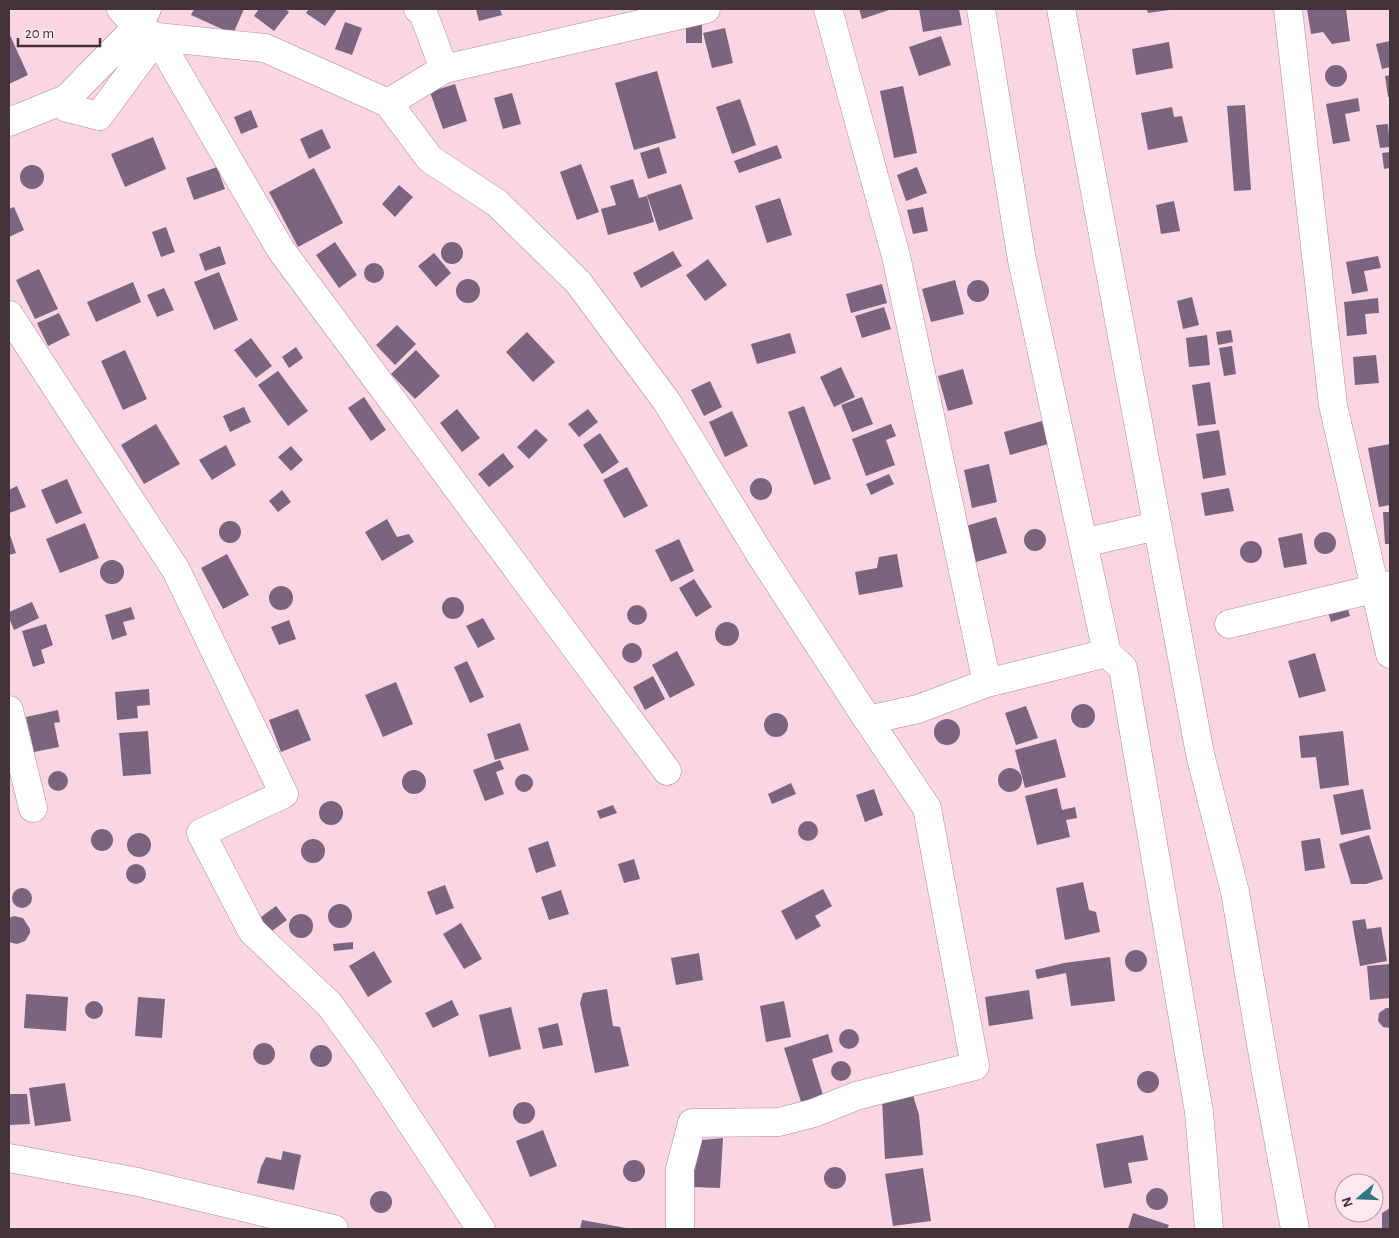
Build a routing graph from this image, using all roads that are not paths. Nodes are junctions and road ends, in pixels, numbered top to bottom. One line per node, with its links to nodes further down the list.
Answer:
1 (418, 9): 8 (street)
2 (706, 9): 8 (street)
3 (828, 9): 18 (street)
4 (981, 9): 13 (street)
5 (1061, 9): 12 (street)
6 (1288, 9): 14 (street)
7 (140, 20): 9 (street); 10 (street); 21 (street)
8 (444, 69): 9 (street)
9 (388, 103): 20 (street)
10 (9, 122)
11 (9, 314): 25 (street)
12 (1156, 526): 13 (street); 28 (street)
13 (1083, 543): 16 (street)
14 (1383, 587): 15 (street); 17 (street)
15 (1229, 624)
16 (1107, 653): 18 (street); 27 (street)
17 (1390, 654)
18 (987, 683): 20 (street)
19 (9, 710): 22 (street)
20 (868, 720): 26 (street)
21 (667, 771)
22 (33, 808)
23 (9, 1158): 24 (street)
24 (334, 1229)
25 (481, 1229)
26 (680, 1229)
27 (1209, 1229)
28 (1295, 1229)

